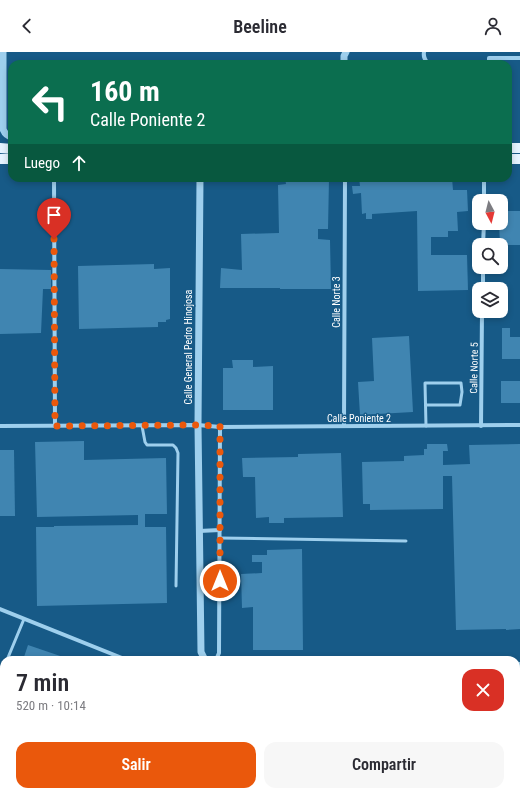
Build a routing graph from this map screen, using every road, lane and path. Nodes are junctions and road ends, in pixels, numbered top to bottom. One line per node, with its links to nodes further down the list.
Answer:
1 (3, 52): 5 (street)
2 (516, 52): 3 (street)
3 (518, 58): 4 (street)
4 (489, 60)
5 (2, 124): 6 (street)
6 (8, 136)
7 (54, 182): 16 (street)
8 (200, 182): 14 (street, Calle General Pedro Hinojosa)
9 (345, 182): 19 (street, Calle Norte 3)
10 (484, 182): 11 (street)
11 (484, 194)
12 (482, 318): 21 (street, Calle Norte 5)
13 (426, 405): 13 (lane); 20 (lane)
14 (198, 425): 17 (street, Calle Poniente 2); 18 (street, Calle Poniente 2); 24 (street, Calle General Pedro Hinojosa)
15 (0, 426): 16 (street, Calle Poniente 2)
16 (55, 426): 17 (street, Calle Poniente 2)
17 (142, 426): 27 (lane)
18 (220, 426): 19 (street, Calle Poniente 2); 23 (street)
19 (344, 426): 20 (street, Calle Poniente 2)
20 (426, 426): 21 (street, Calle Poniente 2)
21 (481, 426): 22 (street, Calle Poniente 2)
22 (520, 426)
23 (220, 530): 24 (street); 25 (street)
24 (199, 531): 32 (street, Calle General Pedro Hinojosa)
25 (220, 538): 26 (lane); 33 (street)
26 (406, 542)
27 (176, 586)
28 (0, 609): 29 (street)
29 (24, 619): 30 (lane); 31 (street)
30 (10, 656)
31 (117, 656)
32 (203, 656)
33 (218, 656)

